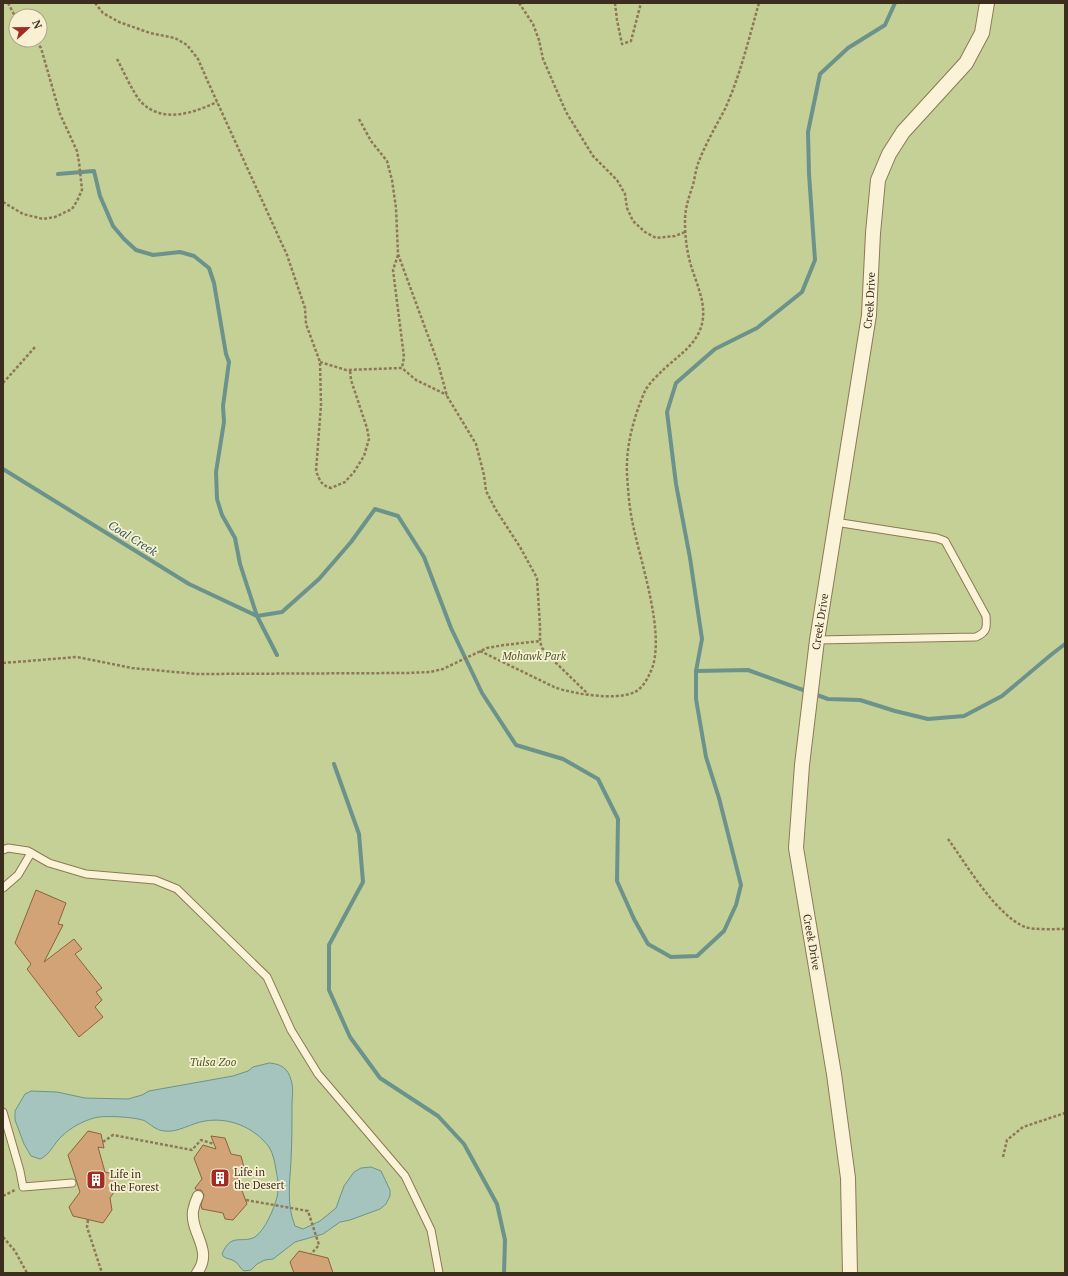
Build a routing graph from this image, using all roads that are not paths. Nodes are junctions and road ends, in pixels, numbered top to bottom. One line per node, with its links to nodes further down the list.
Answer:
1 (987, 3): 2 (street, Creek Drive)
2 (835, 522): 3 (street, Creek Drive); 3 (lane)
3 (817, 640): 12 (street, Creek Drive)
4 (3, 850): 5 (lane)
5 (31, 852): 6 (lane); 11 (lane)
6 (3, 888)
7 (3, 1112): 8 (lane)
8 (72, 1182)
9 (198, 1196): 10 (street)
10 (197, 1273)
11 (439, 1273)
12 (850, 1273)

